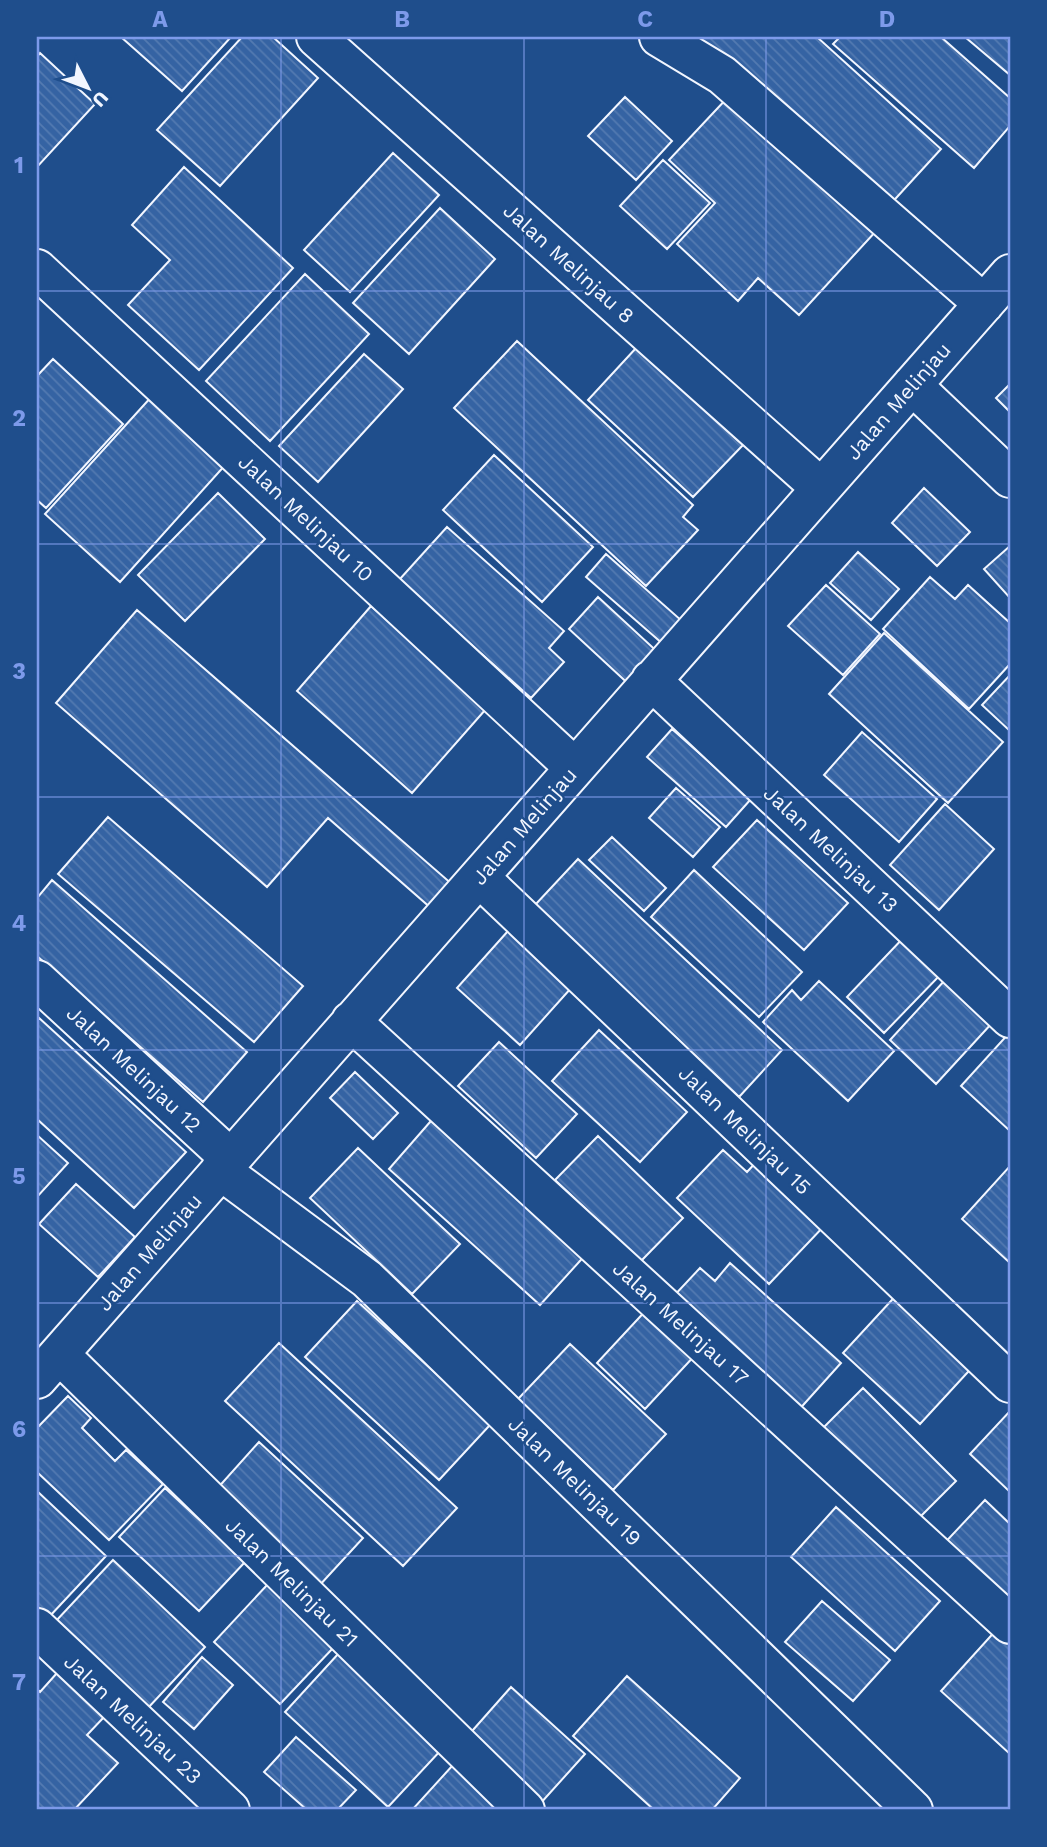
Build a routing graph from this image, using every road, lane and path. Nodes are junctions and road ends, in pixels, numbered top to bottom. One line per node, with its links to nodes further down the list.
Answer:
1 (316, 37): 8 (street, Jalan Melinjau 8)
2 (659, 37): 5 (street)
3 (37, 269): 10 (street, Jalan Melinjau 10)
4 (1010, 274): 5 (street, Jalan Melinjau)
5 (984, 304): 6 (street, Jalan Melinjau)
6 (912, 385): 7 (street); 8 (street, Jalan Melinjau)
7 (1010, 478)
8 (821, 488): 9 (street, Jalan Melinjau)
9 (651, 680): 10 (street, Jalan Melinjau); 13 (street, Jalan Melinjau 13)
10 (575, 768): 11 (street, Jalan Melinjau)
11 (479, 877): 14 (street, Jalan Melinjau); 17 (street, Jalan Melinjau 15)
12 (37, 980): 15 (street, Jalan Melinjau 12)
13 (1010, 1018)
14 (351, 1021): 15 (street, Jalan Melinjau); 18 (street, Jalan Melinjau 17)
15 (226, 1164): 16 (street, Jalan Melinjau); 22 (street, Jalan Melinjau 19)
16 (48, 1367): 21 (street, Jalan Melinjau 21)
17 (1010, 1383)
18 (1010, 1624)
19 (37, 1628): 20 (street, Jalan Melinjau 23)
20 (230, 1810)
21 (525, 1810)
22 (913, 1810)

